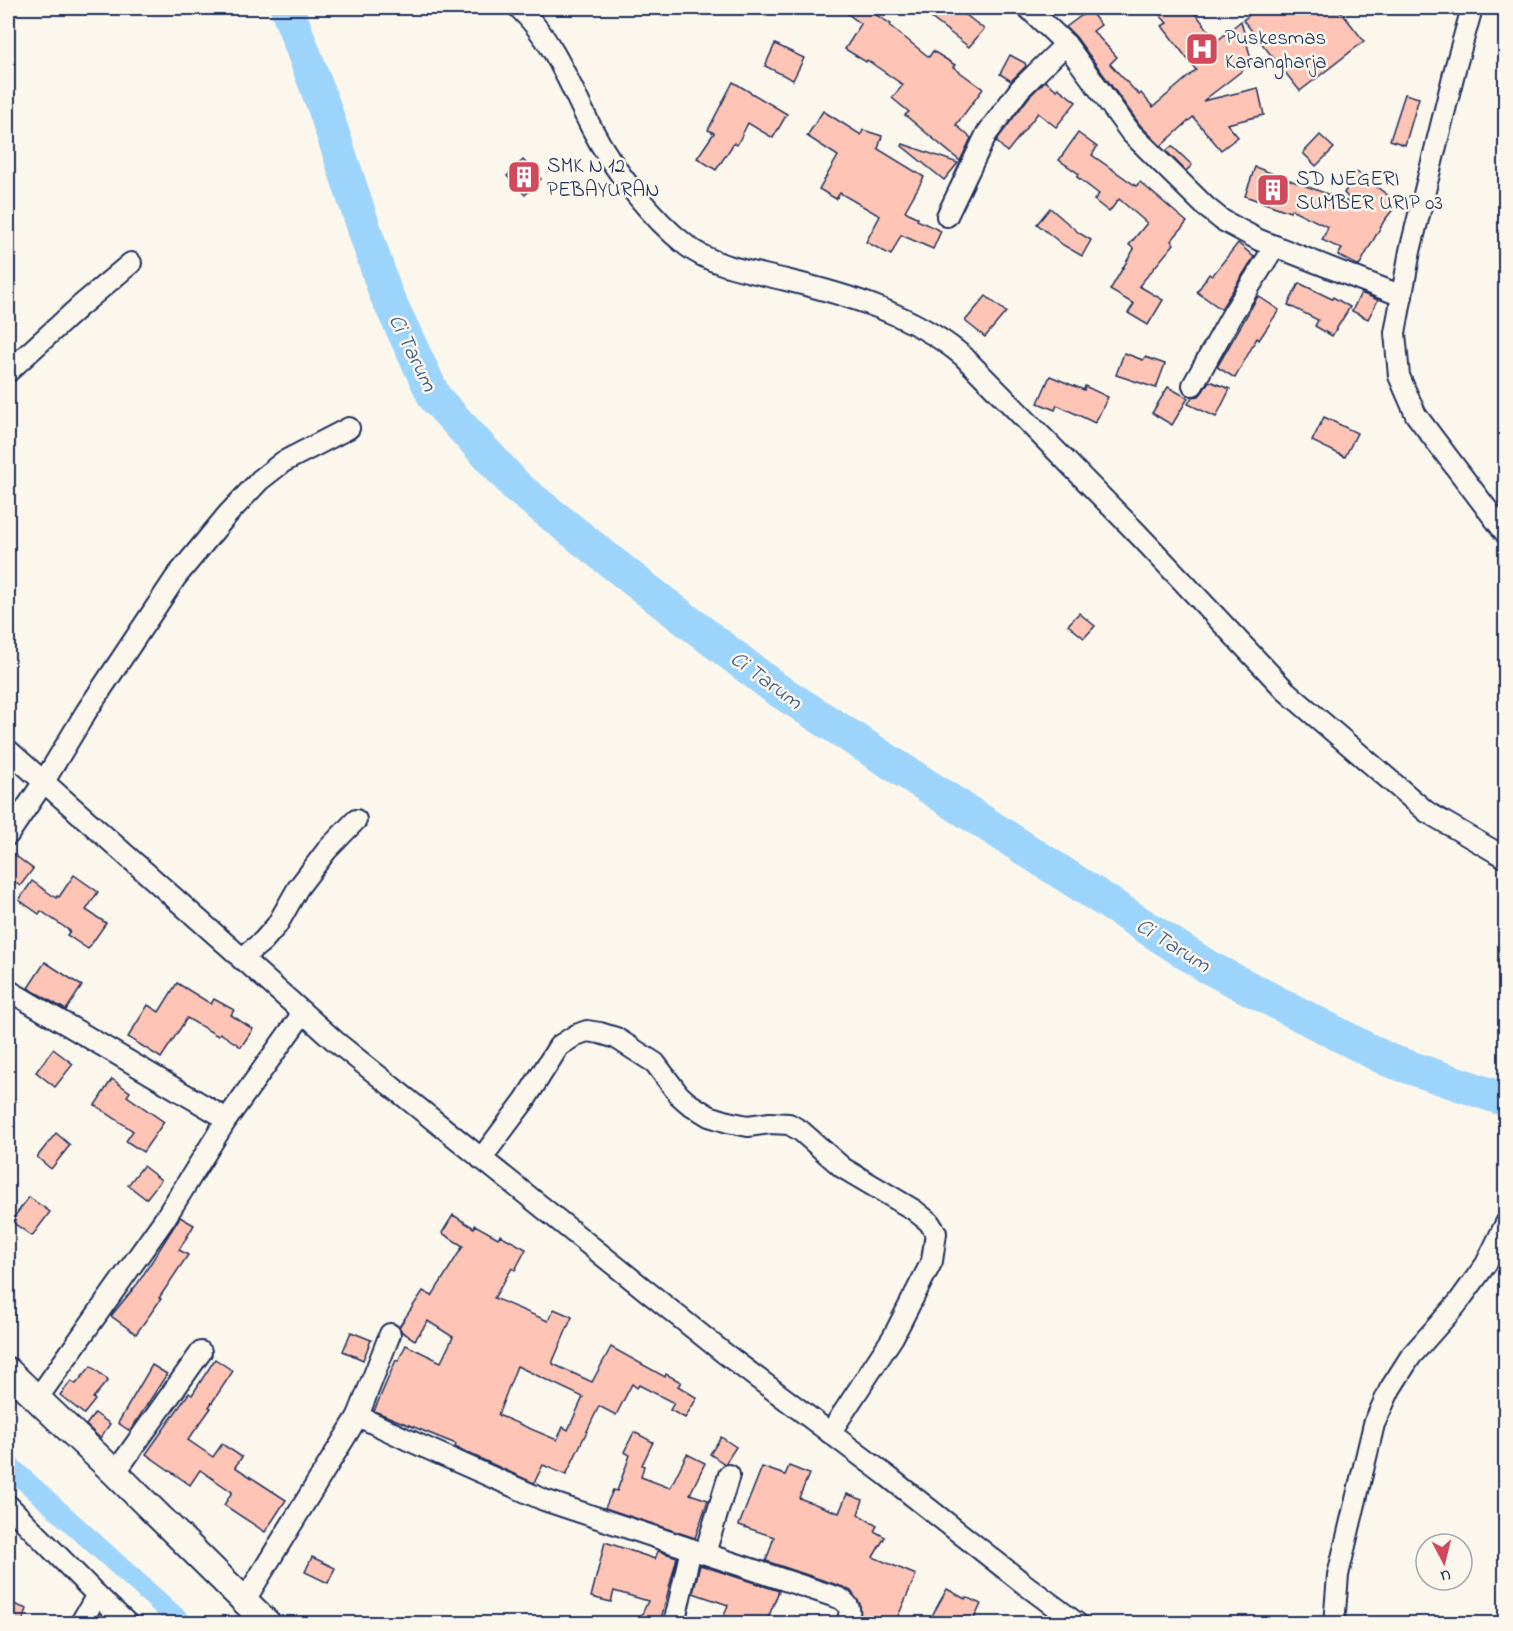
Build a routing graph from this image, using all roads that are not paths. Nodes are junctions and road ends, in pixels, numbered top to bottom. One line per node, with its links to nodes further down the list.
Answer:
1 (519, 8): 17 (street)
2 (1028, 8): 4 (street)
3 (1472, 8): 8 (street)
4 (1066, 44): 5 (street); 6 (street)
5 (947, 216)
6 (1275, 246): 8 (street); 10 (street)
7 (131, 263): 9 (street)
8 (1402, 296): 12 (street)
9 (8, 372)
10 (1193, 385)
11 (349, 428): 14 (street)
12 (1506, 534)
13 (8, 750): 14 (street)
14 (43, 783): 16 (street); 18 (street)
15 (356, 820): 18 (street)
16 (8, 834)
17 (1506, 858)
18 (241, 959): 20 (street)
19 (8, 990): 21 (street)
20 (303, 1013): 21 (street); 22 (street)
21 (227, 1119): 27 (street)
22 (481, 1159): 29 (street); 29 (street)
23 (1506, 1223): 42 (street)
24 (390, 1334): 28 (street)
25 (201, 1352): 30 (street)
26 (8, 1371): 27 (main road)
27 (37, 1400): 30 (main road)
28 (357, 1416): 33 (street); 35 (street)
29 (830, 1434): 41 (street)
30 (115, 1473): 35 (main road)
31 (729, 1475): 33 (street)
32 (8, 1505): 34 (street)
33 (698, 1551): 39 (street); 40 (street)
34 (97, 1595): 36 (street); 37 (street)
35 (245, 1600): 38 (main road)
36 (80, 1623)
37 (128, 1623)
38 (268, 1623)
39 (674, 1623)
40 (847, 1623)
41 (1078, 1623)
42 (1335, 1623)

